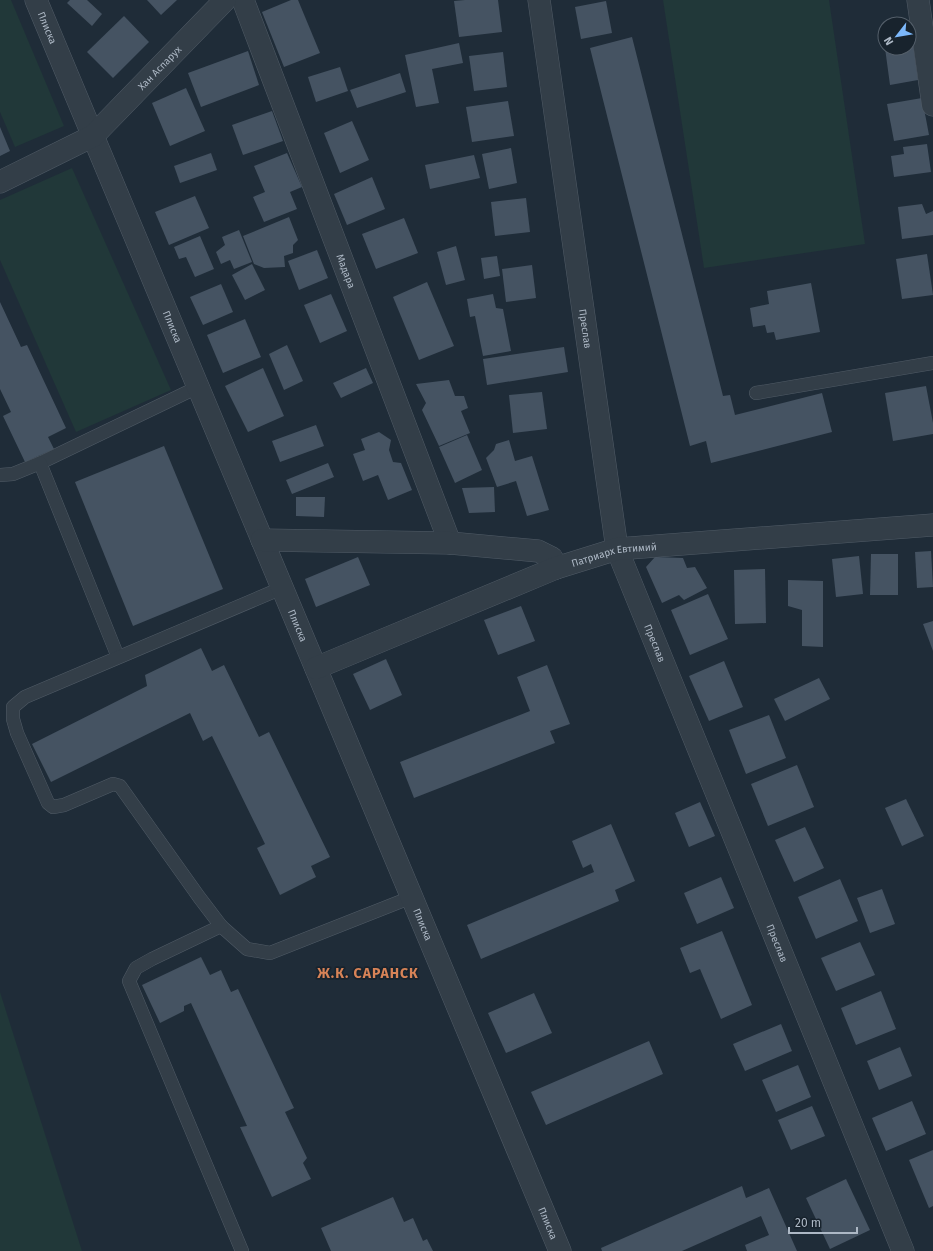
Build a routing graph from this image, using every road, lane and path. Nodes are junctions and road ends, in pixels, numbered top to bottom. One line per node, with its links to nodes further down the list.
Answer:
1 (36, 0): 7 (street, Плиска)
2 (225, 0): 7 (street, Хан Аспарух)
3 (243, 0): 16 (street, Мадара)
4 (539, 0): 17 (street, Преслав)
5 (918, 0): 6 (street)
6 (933, 105)
7 (93, 136): 8 (street, Хан Аспарух); 10 (street, Плиска)
8 (0, 182)
9 (933, 363): 11 (lane)
10 (198, 387): 12 (lane); 15 (street, Плиска)
11 (756, 393)
12 (40, 463): 13 (lane); 20 (lane)
13 (0, 475)
14 (933, 525): 17 (street, Патриарх Евтимий)
15 (262, 540): 16 (street); 19 (street, Плиска)
16 (450, 542): 18 (street)
17 (616, 549): 18 (street, Патриарх Евтимий); 26 (street, Преслав)
18 (556, 568): 21 (street, Патриарх Евтимий)
19 (282, 588): 20 (lane); 21 (street, Плиска)
20 (118, 657): 23 (lane)
21 (316, 668): 22 (street, Плиска)
22 (412, 897): 23 (lane); 25 (street, Плиска)
23 (221, 926): 24 (lane)
24 (242, 1251)
25 (560, 1251)
26 (903, 1251)

